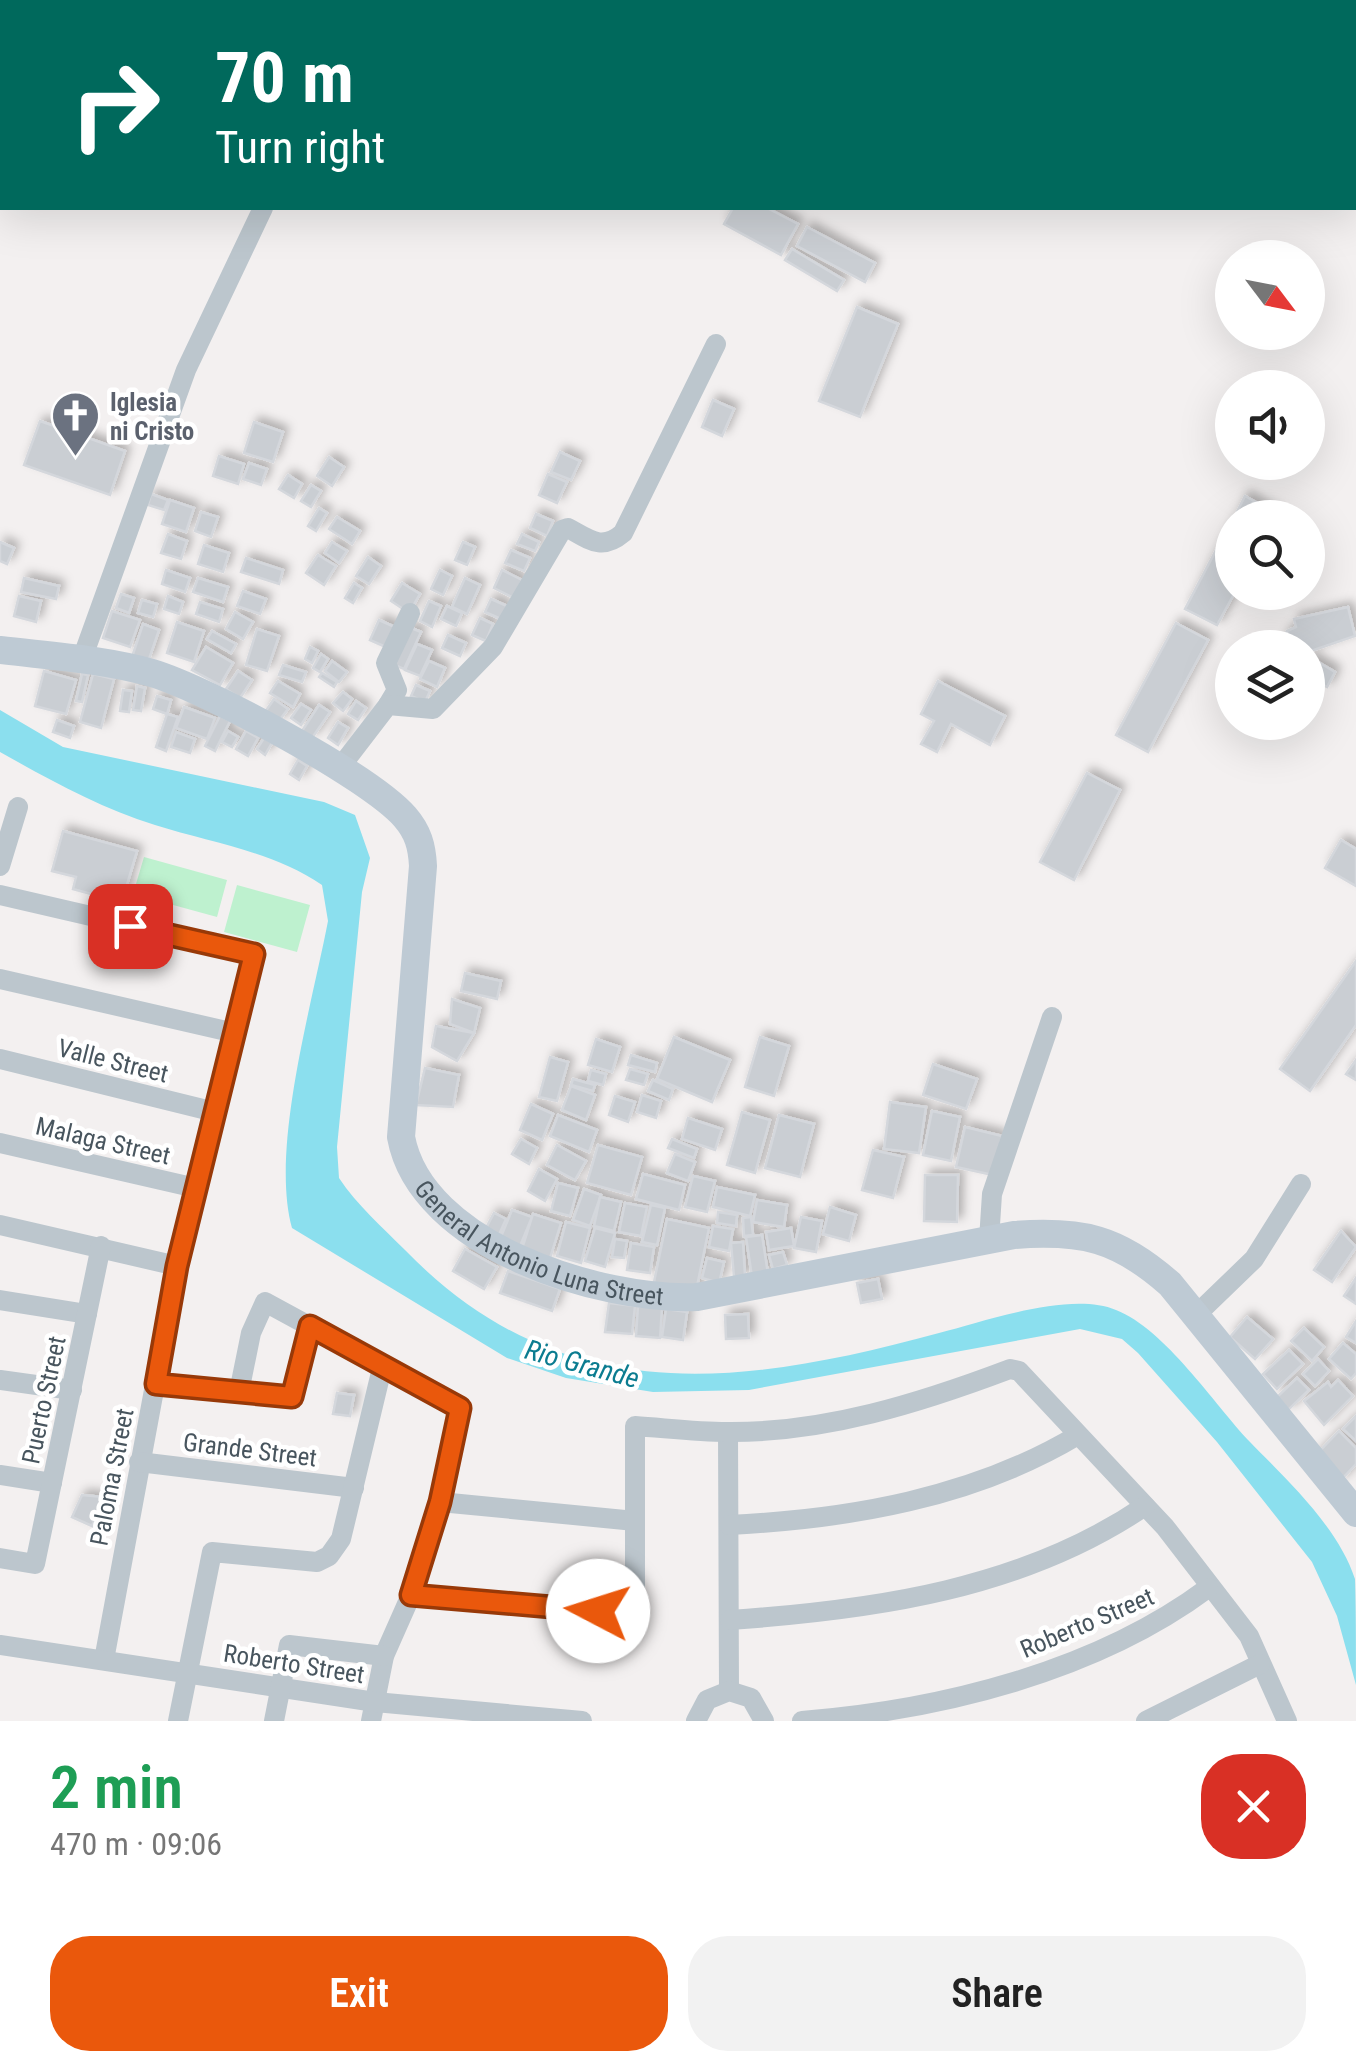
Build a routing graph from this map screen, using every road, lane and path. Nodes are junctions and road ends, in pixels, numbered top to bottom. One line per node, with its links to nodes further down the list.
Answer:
1 (261, 210): 5 (street)
2 (716, 344): 6 (street)
3 (410, 613): 6 (street)
4 (0, 650): 5 (main road, General Antonio Luna Street)
5 (82, 659): 7 (main road, General Antonio Luna Street)
6 (388, 705): 7 (street)
7 (338, 770): 20 (main road, General Antonio Luna Street)
8 (18, 807): 9 (street)
9 (0, 866)
10 (0, 895): 13 (street, Paloma Street)
11 (0, 979): 13 (street)
12 (1052, 1017): 20 (street)
13 (234, 1033): 15 (street, Paloma Street)
14 (0, 1059): 15 (street, Valle Street)
15 (215, 1112): 18 (street, Paloma Street)
16 (0, 1144): 18 (street, Malaga Street)
17 (1301, 1184): 25 (street)
18 (196, 1188): 22 (street, Paloma Street)
19 (0, 1225): 21 (street)
20 (989, 1240): 25 (main road, General Antonio Luna Street)
21 (101, 1246): 22 (street); 24 (street, Puerto Street)
22 (177, 1266): 29 (street, Paloma Street)
23 (0, 1300): 24 (street)
24 (88, 1314): 30 (street, Puerto Street)
25 (1196, 1315): 40 (main road, General Antonio Luna Street)
26 (310, 1326): 27 (street); 31 (street); 31 (street)
27 (383, 1364): 37 (street); 38 (street)
28 (0, 1380): 30 (street)
29 (156, 1384): 31 (street); 34 (street, Paloma Street)
30 (72, 1390): 36 (street, Puerto Street)
31 (239, 1392)
32 (728, 1432): 33 (street); 41 (street); 42 (street)
33 (1078, 1434): 39 (street); 42 (street)
34 (140, 1462): 37 (street, Grande Street); 49 (street, Paloma Street)
35 (0, 1474): 36 (street)
36 (52, 1482): 43 (street, Puerto Street)
37 (354, 1488): 51 (street)
38 (440, 1502): 41 (street); 45 (street)
39 (1145, 1506): 44 (street); 46 (street)
40 (1356, 1513)
41 (635, 1520): 45 (street)
42 (729, 1525): 46 (street)
43 (0, 1558)
44 (1208, 1588): 50 (street); 60 (street, Roberto Street)
45 (411, 1595): 48 (street)
46 (730, 1620): 53 (street)
47 (0, 1645): 49 (street, Roberto Street)
48 (384, 1656): 52 (street); 54 (street)
49 (104, 1660): 51 (street, Roberto Street)
50 (1260, 1664): 61 (street); 62 (street)
51 (188, 1672): 52 (street, Roberto Street); 55 (street)
52 (281, 1687): 54 (street, Roberto Street); 56 (street)
53 (729, 1691): 58 (street); 59 (street)
54 (373, 1711): 57 (street, Roberto Street)
55 (178, 1721)
56 (274, 1721)
57 (582, 1721)
58 (696, 1721)
59 (764, 1721)
60 (802, 1721)
61 (1146, 1721)
62 (1286, 1721)

